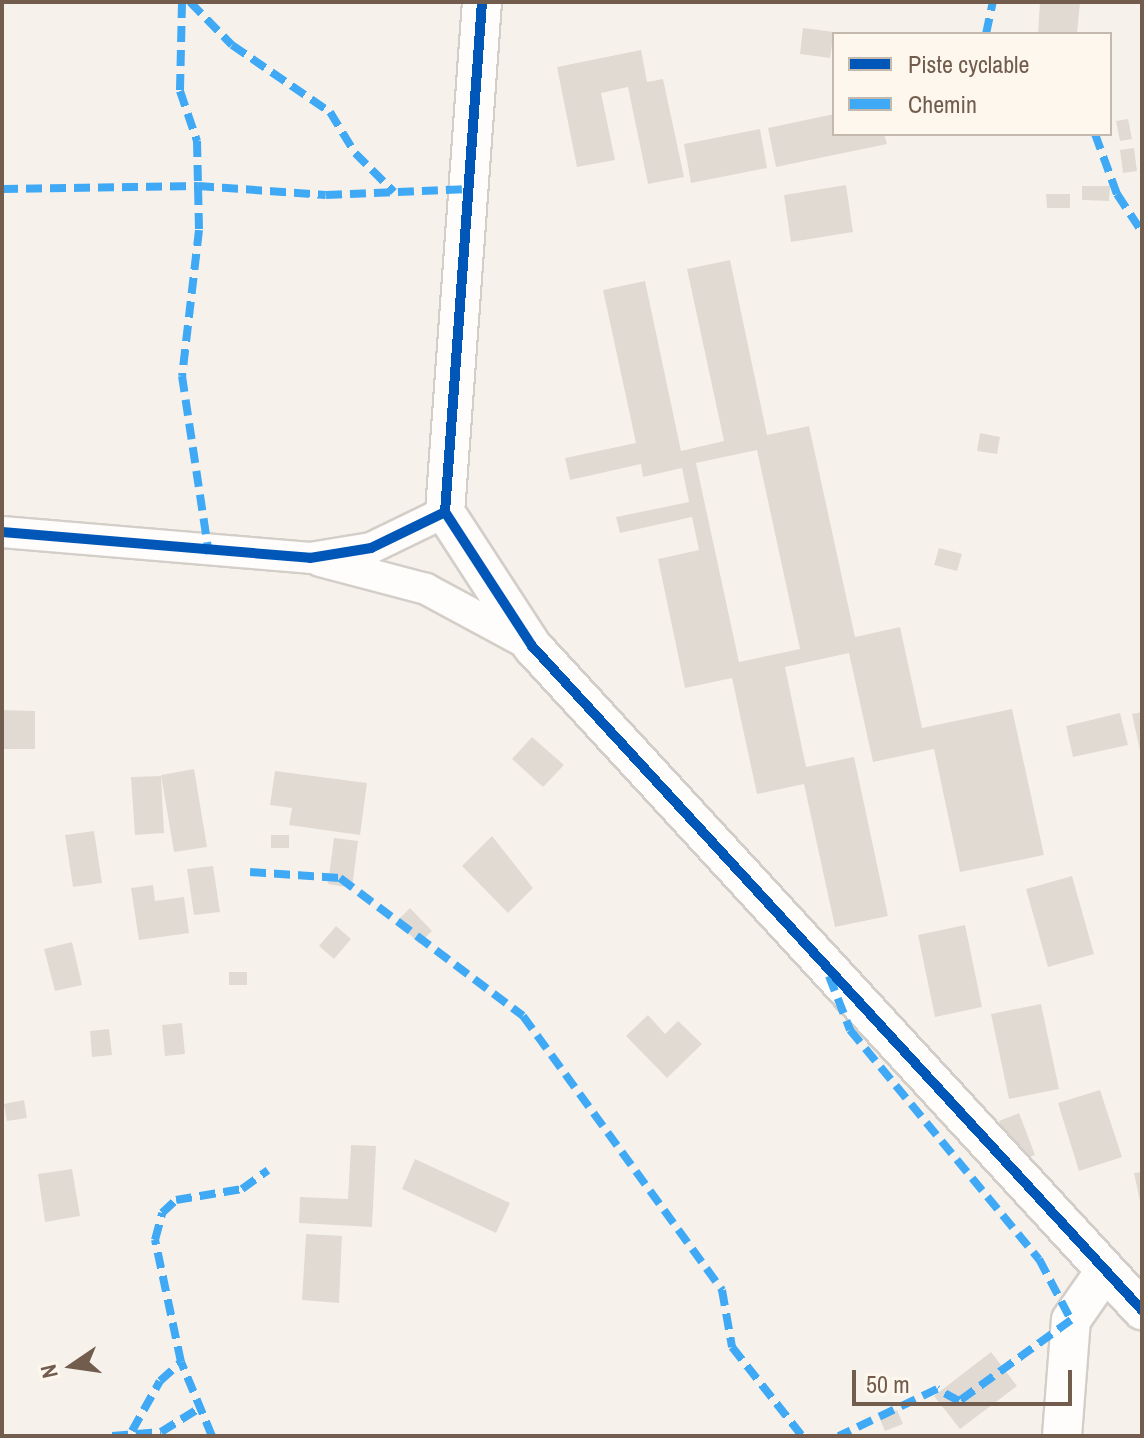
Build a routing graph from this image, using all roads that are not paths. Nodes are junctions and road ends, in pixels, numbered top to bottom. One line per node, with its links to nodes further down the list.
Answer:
1 (482, 2): 2 (street)
2 (445, 512): 4 (street); 5 (street)
3 (2, 532): 4 (street)
4 (310, 558): 5 (street)
5 (532, 646): 6 (street)
6 (1105, 1271): 7 (street); 8 (street)
7 (1142, 1310)
8 (1062, 1436)

